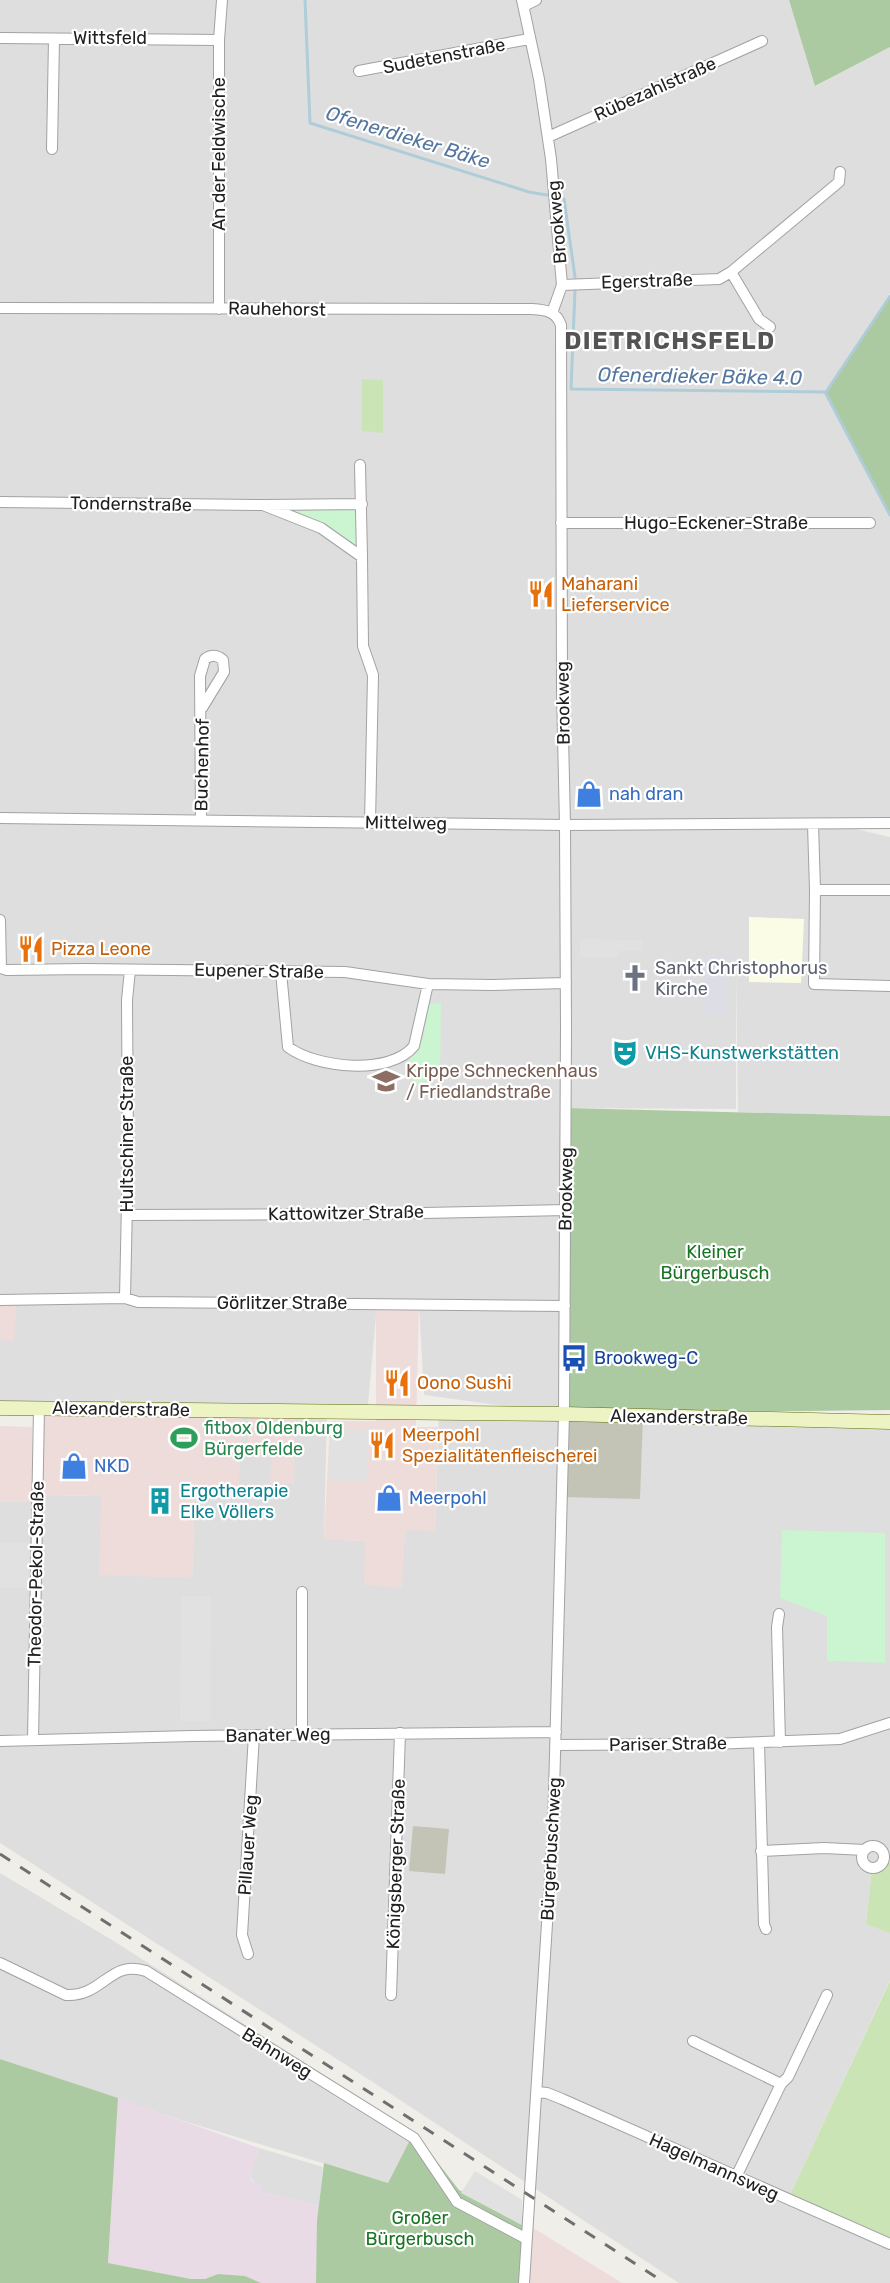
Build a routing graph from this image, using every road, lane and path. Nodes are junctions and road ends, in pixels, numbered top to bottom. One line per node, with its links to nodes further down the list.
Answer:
1 (222, 0): 7 (street, An der Feldwische)
2 (536, 0): 3 (street)
3 (523, 3): 6 (street, Brookweg)
4 (0, 38): 5 (street, Wittsfeld)
5 (54, 39): 7 (street, Wittsfeld); 11 (street)
6 (529, 39): 9 (street, Sudetenstraße); 10 (street, Brookweg)
7 (219, 40): 16 (street, An der Feldwische)
8 (762, 41): 10 (street, Rübezahlstraße)
9 (359, 71)
10 (548, 137): 14 (street, Brookweg)
11 (52, 149)
12 (840, 172): 13 (street, Egerstraße)
13 (731, 272): 14 (street, Egerstraße); 18 (street)
14 (562, 285): 17 (street, Brookweg)
15 (0, 308): 16 (street, Rauhehorst)
16 (219, 309): 17 (street, Rauhehorst)
17 (552, 313): 23 (street, Brookweg)
18 (770, 327)
19 (360, 465): 21 (street)
20 (0, 502): 22 (street, Tondernstraße)
21 (362, 504): 22 (street, Tondernstraße); 25 (street)
22 (263, 505): 25 (street, Tondernstraße)
23 (561, 523): 24 (street, Hugo-Eckener-Straße); 32 (street, Brookweg)
24 (870, 524)
25 (362, 557): 29 (street)
26 (202, 708): 28 (street, Buchenhof)
27 (0, 818): 28 (street, Mittelweg)
28 (201, 821): 29 (street, Mittelweg)
29 (370, 823): 32 (street, Mittelweg)
30 (890, 823): 31 (street, Mittelweg)
31 (813, 824): 32 (street, Mittelweg); 33 (street)
32 (566, 825): 39 (street, Brookweg)
33 (815, 890): 34 (street); 41 (street)
34 (890, 890)
35 (0, 920): 36 (street, Eupener Straße)
36 (1, 969): 37 (street, Eupener Straße)
37 (130, 970): 38 (street, Eupener Straße); 43 (street, Hultschiner Straße)
38 (281, 972): 40 (street, Eupener Straße); 40 (street)
39 (566, 983): 40 (street, Eupener Straße); 42 (street, Brookweg)
40 (428, 984)
41 (890, 986)
42 (566, 1210): 43 (street, Kattowitzer Straße); 46 (street, Brookweg)
43 (127, 1215): 44 (street, Hultschiner Straße)
44 (126, 1298): 45 (street, Görlitzer Straße); 46 (street, Görlitzer Straße)
45 (0, 1299)
46 (565, 1306): 49 (street, Brookweg)
47 (0, 1408): 48 (main road, Alexanderstraße)
48 (39, 1408): 49 (main road, Alexanderstraße); 58 (street, Theodor-Pekol-Straße)
49 (564, 1414): 50 (main road, Alexanderstraße); 54 (street, Bürgerbuschweg)
50 (890, 1422)
51 (302, 1592): 57 (street)
52 (779, 1614): 60 (street)
53 (890, 1723): 60 (street, Pariser Straße)
54 (556, 1732): 55 (street, Banater Weg); 62 (street, Bürgerbuschweg)
55 (400, 1733): 57 (street, Banater Weg); 68 (street, Königsberger Straße)
56 (254, 1735): 57 (street, Banater Weg); 58 (street, Banater Weg); 66 (street, Pillauer Weg)
57 (302, 1735)
58 (33, 1740): 59 (street, Banater Weg)
59 (0, 1741)
60 (780, 1742): 61 (street, Pariser Straße)
61 (759, 1743): 62 (street, Pariser Straße); 63 (street)
62 (556, 1745): 72 (street, Bürgerbuschweg)
63 (761, 1851): 64 (street); 65 (street)
64 (886, 1862)
65 (766, 1929)
66 (248, 1954)
67 (0, 1964): 74 (street, Bahnweg)
68 (391, 1995)
69 (827, 1995): 71 (street)
70 (693, 2041): 71 (street)
71 (781, 2084): 73 (street)
72 (537, 2092): 73 (street, Hagelmannsweg); 74 (street, Bürgerbuschweg)
73 (736, 2177): 75 (street, Hagelmannsweg)
74 (525, 2238): 76 (street, Bürgerbuschweg)
75 (890, 2244)
76 (524, 2283)

